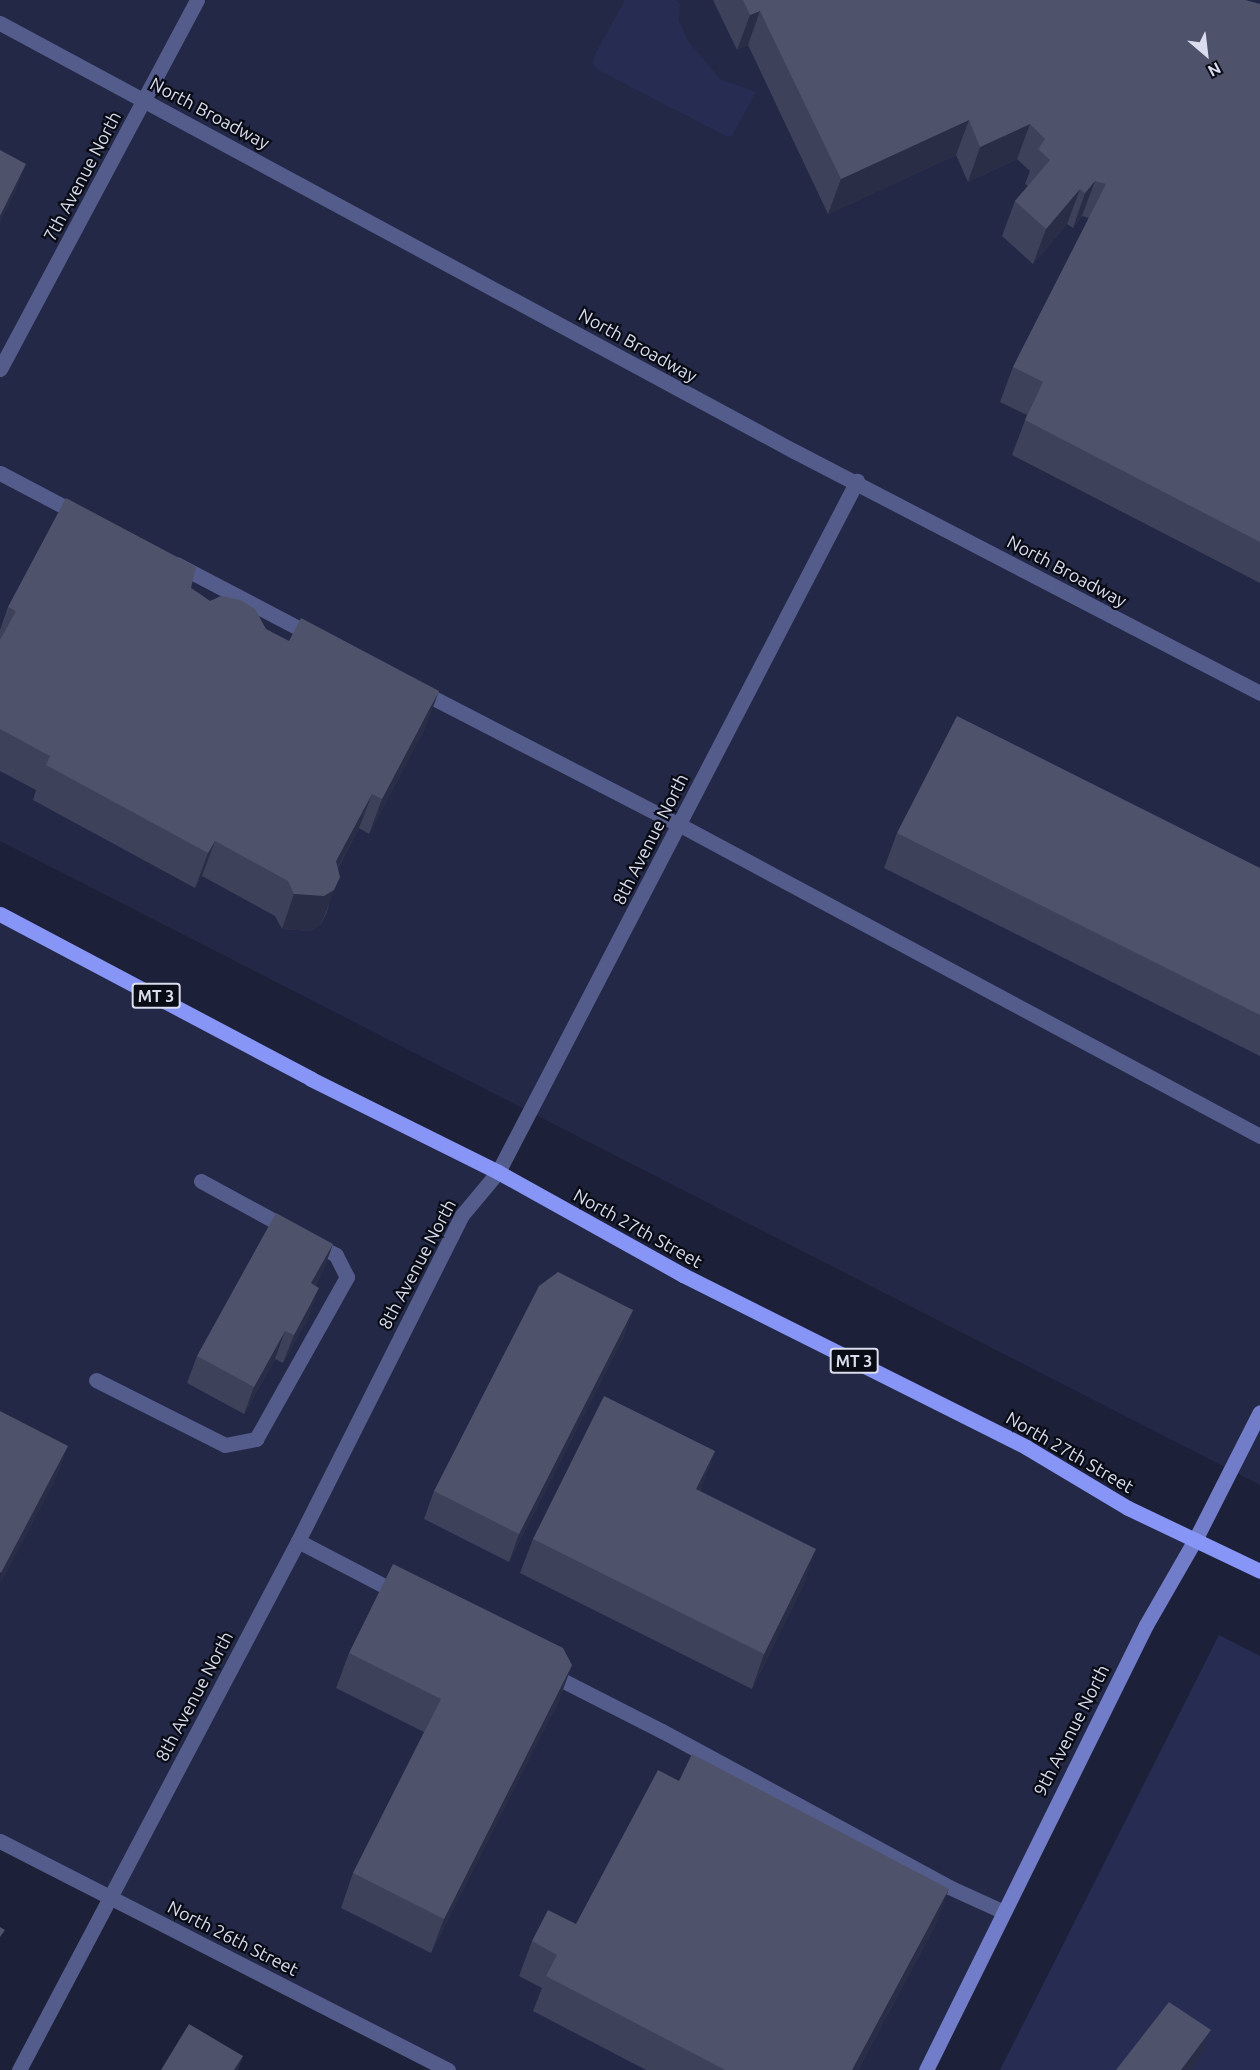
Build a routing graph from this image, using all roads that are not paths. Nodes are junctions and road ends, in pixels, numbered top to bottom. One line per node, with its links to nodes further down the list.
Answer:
1 (197, 0): 3 (street, 7th Avenue North)
2 (0, 23): 3 (street, North Broadway)
3 (145, 100): 4 (street, 7th Avenue North); 6 (street, North Broadway)
4 (0, 369)
5 (0, 473): 7 (street)
6 (857, 482): 11 (street, North Broadway); 12 (street, 8th Avenue North)
7 (99, 524)
8 (161, 556): 9 (street)
9 (331, 644)
10 (405, 683): 12 (street)
11 (1260, 693)
12 (680, 825): 14 (street); 15 (street, 8th Avenue North)
13 (0, 914): 15 (main road, North 27th Street / MT 3)
14 (1260, 1136)
15 (498, 1172): 19 (main road, North 27th Street / MT 3); 20 (street, 8th Avenue North)
16 (201, 1181): 17 (street)
17 (96, 1380)
18 (1260, 1412): 19 (street, 9th Avenue North)
19 (1196, 1538): 21 (main road, North 27th Street / MT 3); 26 (street, 9th Avenue North)
20 (298, 1541): 22 (street); 25 (street, 8th Avenue North)
21 (1260, 1571)
22 (414, 1602)
23 (534, 1666): 26 (street)
24 (0, 1841): 25 (street, North 26th Street)
25 (109, 1897): 27 (street, 8th Avenue North); 28 (street, North 26th Street)
26 (1002, 1911): 29 (street, 9th Avenue North)
27 (19, 2070)
28 (448, 2070)
29 (926, 2070)

